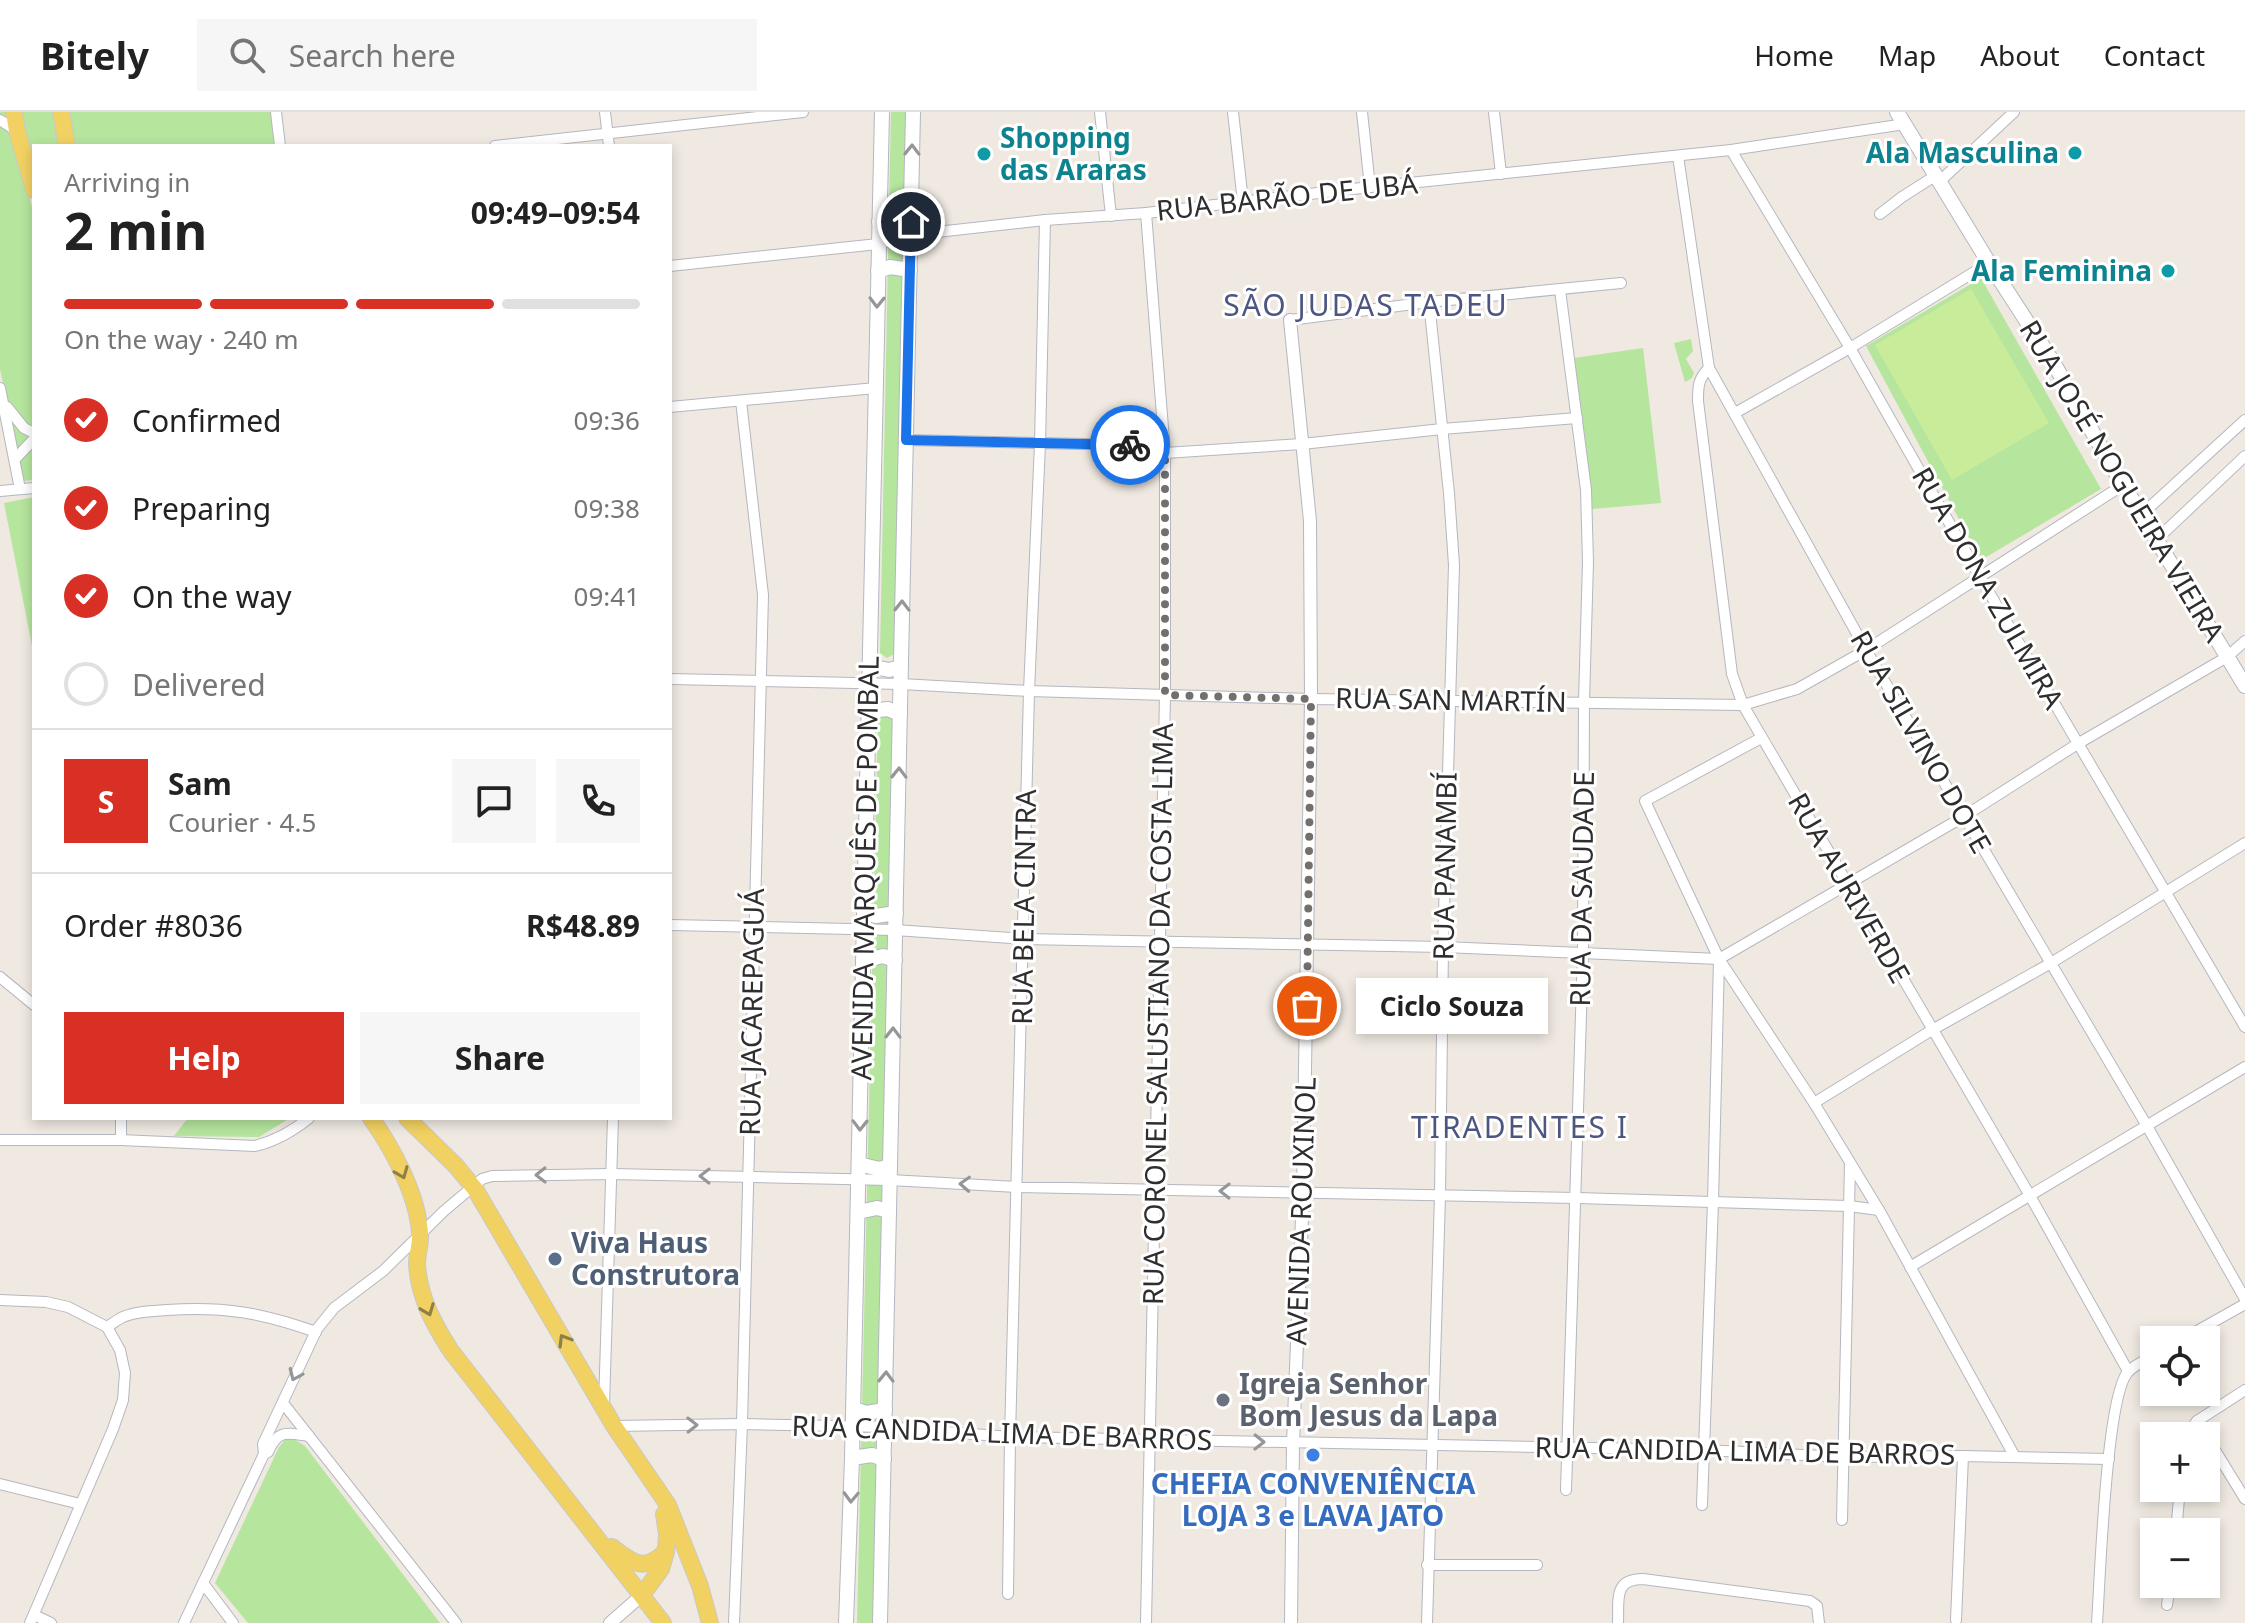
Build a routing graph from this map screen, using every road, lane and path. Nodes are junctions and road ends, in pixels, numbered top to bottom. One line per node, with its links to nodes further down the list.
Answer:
1 (14, 112): 15 (main road)
2 (61, 112): 17 (main road)
3 (276, 112): 18 (street)
4 (605, 112): 16 (street)
5 (803, 112): 16 (street)
6 (882, 112): 32 (main road, AVENIDA MARQUÊS DE POMBAL)
7 (913, 112): 33 (main road, AVENIDA MARQUÊS DE POMBAL, one-way to 7)
8 (1100, 112): 30 (street)
9 (1233, 112): 27 (street)
10 (1362, 112): 26 (street)
11 (1494, 112): 23 (street)
12 (2014, 112): 24 (street)
13 (1901, 118): 21 (street, RUA BARÃO DE UBÁ); 24 (main road, RUA JOSÉ NOGUEIRA VIEIRA)
14 (0, 120): 15 (street)
15 (17, 131): 25 (main road)
16 (608, 133): 19 (street); 20 (street)
17 (67, 144)
18 (280, 144)
19 (512, 144)
20 (609, 144)
21 (1731, 150): 22 (street, RUA BARÃO DE UBÁ); 43 (street, RUA DONA ZULMIRA)
22 (1678, 156): 23 (street, RUA BARÃO DE UBÁ); 44 (street, RUA SILVINO DOTE)
23 (1501, 174): 26 (street, RUA BARÃO DE UBÁ)
24 (1937, 179): 29 (street); 35 (main road, RUA JOSÉ NOGUEIRA VIEIRA)
25 (32, 183)
26 (1370, 187): 27 (street, RUA BARÃO DE UBÁ)
27 (1243, 202): 28 (street, RUA BARÃO DE UBÁ)
28 (1146, 213): 30 (street, RUA BARÃO DE UBÁ); 59 (street, RUA CORONEL SALUSTIANO DA COSTA LIMA)
29 (1880, 214)
30 (1111, 216): 31 (street, RUA BARÃO DE UBÁ)
31 (1045, 220): 33 (street, RUA BARÃO DE UBÁ); 57 (street, RUA BELA CINTRA)
32 (879, 222): 33 (main road); 34 (main road, AVENIDA MARQUÊS DE POMBAL)
33 (911, 228): 34 (street, RUA BARÃO DE UBÁ); 37 (main road, AVENIDA MARQUÊS DE POMBAL)
34 (878, 244): 36 (street, RUA BARÃO DE UBÁ); 38 (main road, AVENIDA MARQUÊS DE POMBAL)
35 (1989, 263): 43 (street); 62 (main road, RUA JOSÉ NOGUEIRA VIEIRA)
36 (672, 266)
37 (910, 270): 38 (main road); 55 (main road, AVENIDA MARQUÊS DE POMBAL)
38 (878, 271): 46 (main road, AVENIDA MARQUÊS DE POMBAL, one-way to 46)
39 (1621, 283): 40 (street)
40 (1560, 290): 41 (street); 51 (street, RUA DA SAUDADE)
41 (1429, 302): 42 (street); 53 (street, RUA PANAMBÍ)
42 (1290, 320): 58 (street, AVENIDA ROUXINOL)
43 (1850, 348): 50 (street); 68 (street, RUA DONA ZULMIRA)
44 (1709, 368): 50 (street, RUA SILVINO DOTE); 84 (street, RUA AURIVERDE)
45 (0, 388): 48 (street)
46 (876, 388): 47 (street); 72 (main road, AVENIDA MARQUÊS DE POMBAL)
47 (741, 401): 49 (street); 75 (street, RUA JACAREPAGUÁ)
48 (4, 402): 54 (street); 61 (street)
49 (672, 407)
50 (1735, 413): 70 (street, RUA SILVINO DOTE)
51 (1577, 418): 53 (street); 83 (street, RUA DA SAUDADE)
52 (2245, 420): 66 (street)
53 (1442, 429): 58 (street); 82 (street, RUA PANAMBÍ)
54 (32, 432)
55 (906, 440): 57 (street); 73 (main road, AVENIDA MARQUÊS DE POMBAL, one-way to 55)
56 (32, 441): 61 (street)
57 (1040, 444): 59 (street); 79 (street, RUA BELA CINTRA)
58 (1302, 444): 59 (street); 81 (street, AVENIDA ROUXINOL)
59 (1165, 453): 80 (street, RUA CORONEL SALUSTIANO DA COSTA LIMA)
60 (2245, 456): 67 (street)
61 (15, 459): 64 (street)
62 (2123, 485): 66 (main road, RUA JOSÉ NOGUEIRA VIEIRA); 68 (street, RUA SAN MARTÍN)
63 (32, 488): 64 (street)
64 (20, 489): 65 (street)
65 (0, 491)
66 (2141, 515): 67 (main road, RUA JOSÉ NOGUEIRA VIEIRA)
67 (2156, 540): 71 (main road, RUA JOSÉ NOGUEIRA VIEIRA)
68 (1980, 577): 70 (street, RUA SAN MARTÍN); 88 (street, RUA DONA ZULMIRA)
69 (2245, 641): 71 (street)
70 (1866, 650): 84 (street, RUA SAN MARTÍN); 89 (street, RUA SILVINO DOTE)
71 (2227, 657): 78 (main road, RUA JOSÉ NOGUEIRA VIEIRA); 88 (street)
72 (870, 666): 73 (main road); 76 (main road, AVENIDA MARQUÊS DE POMBAL)
73 (901, 667): 77 (main road, AVENIDA MARQUÊS DE POMBAL)
74 (672, 679): 75 (street, RUA SAN MARTÍN)
75 (760, 681): 76 (street, RUA SAN MARTÍN); 96 (street, RUA JACAREPAGUÁ)
76 (869, 683): 77 (street, RUA SAN MARTÍN); 85 (main road, AVENIDA MARQUÊS DE POMBAL)
77 (901, 684): 79 (street, RUA SAN MARTÍN); 86 (main road, AVENIDA MARQUÊS DE POMBAL)
78 (2245, 686)
79 (1029, 691): 80 (street, RUA SAN MARTÍN); 99 (street, RUA BELA CINTRA)
80 (1165, 695): 81 (street, RUA SAN MARTÍN); 100 (street, RUA CORONEL SALUSTIANO DA COSTA LIMA)
81 (1311, 699): 82 (street, RUA SAN MARTÍN); 101 (street, AVENIDA ROUXINOL)
82 (1449, 701): 83 (street, RUA SAN MARTÍN); 102 (street, RUA PANAMBÍ)
83 (1584, 701): 84 (street, RUA SAN MARTÍN); 103 (street, RUA DA SAUDADE)
84 (1743, 705): 87 (street, RUA AURIVERDE)
85 (869, 711): 86 (main road); 93 (main road, AVENIDA MARQUÊS DE POMBAL)
86 (900, 714): 94 (main road, AVENIDA MARQUÊS DE POMBAL, one-way to 86)
87 (1761, 738): 91 (street, RUA AURIVERDE); 104 (street)
88 (2079, 743): 89 (street); 92 (street, RUA DONA ZULMIRA)
89 (1963, 817): 91 (street); 107 (street, RUA SILVINO DOTE)
90 (2245, 843): 92 (street)
91 (1847, 885): 104 (street); 111 (street, RUA AURIVERDE)
92 (2166, 893): 107 (street); 110 (street, RUA DONA ZULMIRA)
93 (864, 912): 94 (main road); 97 (main road, AVENIDA MARQUÊS DE POMBAL)
94 (896, 913): 98 (main road, AVENIDA MARQUÊS DE POMBAL)
95 (672, 925): 96 (street)
96 (754, 927): 97 (street); 126 (street, RUA JACAREPAGUÁ)
97 (864, 929): 98 (street); 106 (main road, AVENIDA MARQUÊS DE POMBAL)
98 (895, 930): 99 (street); 105 (main road, AVENIDA MARQUÊS DE POMBAL)
99 (1024, 939): 100 (street); 129 (street, RUA BELA CINTRA)
100 (1160, 941): 101 (street); 130 (street, RUA CORONEL SALUSTIANO DA COSTA LIMA)
101 (1309, 944): 102 (street); 131 (street, AVENIDA ROUXINOL)
102 (1443, 947): 103 (street); 133 (street, RUA PANAMBÍ)
103 (1583, 951): 104 (street); 134 (street, RUA DA SAUDADE)
104 (1719, 959): 113 (street); 135 (street)
105 (895, 960): 106 (main road); 124 (main road, AVENIDA MARQUÊS DE POMBAL, one-way to 105)
106 (863, 961): 123 (main road, AVENIDA MARQUÊS DE POMBAL, one-way to 123)
107 (2051, 963): 111 (street); 119 (street, RUA SILVINO DOTE)
108 (0, 977): 109 (street)
109 (32, 1003)
110 (2245, 1027)
111 (1932, 1030): 113 (street); 132 (street, RUA AURIVERDE)
112 (2245, 1067): 119 (street)
113 (1814, 1103): 122 (street)
114 (121, 1120): 121 (street)
115 (306, 1120): 121 (street)
116 (372, 1120): 140 (main road, one-way to 140)
117 (409, 1120): 128 (main road)
118 (613, 1120): 125 (street)
119 (2147, 1126): 132 (street); 143 (street, RUA SILVINO DOTE)
120 (0, 1140): 121 (street)
121 (121, 1140)
122 (1850, 1163): 136 (street); 137 (street)
123 (859, 1164): 124 (main road); 127 (main road, AVENIDA MARQUÊS DE POMBAL)
124 (890, 1173): 127 (street); 129 (street, one-way to 124); 138 (main road, AVENIDA MARQUÊS DE POMBAL)
125 (612, 1174): 126 (street, one-way to 125); 128 (street, one-way to 128); 151 (street)
126 (748, 1177): 127 (street); 155 (street, RUA JACAREPAGUÁ)
127 (859, 1179): 139 (main road, AVENIDA MARQUÊS DE POMBAL)
128 (473, 1187): 140 (street); 151 (main road, one-way to 128)
129 (1017, 1187): 130 (street); 160 (street, RUA BELA CINTRA)
130 (1154, 1190): 131 (street, one-way to 130); 161 (street, RUA CORONEL SALUSTIANO DA COSTA LIMA)
131 (1303, 1193): 133 (street); 162 (street, AVENIDA ROUXINOL)
132 (2029, 1194): 141 (street); 148 (street, RUA AURIVERDE)
133 (1440, 1196): 134 (street); 163 (street, RUA PANAMBÍ)
134 (1577, 1198): 135 (street); 164 (street, RUA DA SAUDADE)
135 (1713, 1202): 136 (street); 165 (street)
136 (1849, 1206): 137 (street); 168 (street)
137 (1879, 1210): 141 (street)
138 (889, 1211): 139 (main road); 153 (main road, AVENIDA MARQUÊS DE POMBAL, one-way to 138)
139 (858, 1212): 152 (main road, AVENIDA MARQUÊS DE POMBAL)
140 (421, 1234): 146 (street); 180 (main road, one-way to 180)
141 (1910, 1267): 169 (street)
142 (0, 1300): 145 (street)
143 (2245, 1301): 144 (street)
144 (2204, 1326)
145 (107, 1327): 146 (street); 177 (street)
146 (316, 1332): 150 (street, one-way to 150)
147 (2140, 1364): 148 (street)
148 (2128, 1371): 172 (street)
149 (2245, 1390): 154 (street)
150 (283, 1403): 159 (street); 166 (street)
151 (604, 1407): 156 (main road)
152 (854, 1409): 153 (main road); 157 (main road, AVENIDA MARQUÊS DE POMBAL)
153 (885, 1410): 158 (main road, AVENIDA MARQUÊS DE POMBAL)
154 (2197, 1421): 176 (street)
155 (742, 1424): 156 (street, RUA CANDIDA LIMA DE BARROS, one-way to 155); 157 (street, RUA CANDIDA LIMA DE BARROS); 198 (street, RUA JACAREPAGUÁ)
156 (614, 1426): 173 (main road)
157 (853, 1426): 158 (street, RUA CANDIDA LIMA DE BARROS); 170 (main road, AVENIDA MARQUÊS DE POMBAL)
158 (885, 1427): 160 (street, RUA CANDIDA LIMA DE BARROS); 171 (main road, AVENIDA MARQUÊS DE POMBAL)
159 (309, 1436): 166 (street); 194 (street)
160 (1010, 1437): 161 (street, RUA CANDIDA LIMA DE BARROS); 185 (street, RUA BELA CINTRA)
161 (1149, 1440): 162 (street, RUA CANDIDA LIMA DE BARROS, one-way to 162); 201 (street, RUA CORONEL SALUSTIANO DA COSTA LIMA)
162 (1293, 1443): 163 (street, RUA CANDIDA LIMA DE BARROS); 202 (street, AVENIDA ROUXINOL)
163 (1432, 1444): 164 (street, RUA CANDIDA LIMA DE BARROS); 182 (street, RUA PANAMBÍ)
164 (1568, 1449): 165 (street, RUA CANDIDA LIMA DE BARROS); 175 (street, RUA DA SAUDADE)
165 (1704, 1450): 168 (street, RUA CANDIDA LIMA DE BARROS); 178 (street)
166 (264, 1454): 184 (street)
167 (1963, 1456): 168 (street, RUA CANDIDA LIMA DE BARROS); 169 (street, RUA CANDIDA LIMA DE BARROS); 190 (street)
168 (1842, 1457): 179 (street)
169 (2015, 1457): 172 (street, RUA CANDIDA LIMA DE BARROS)
170 (852, 1458): 171 (main road); 199 (main road, AVENIDA MARQUÊS DE POMBAL, one-way to 199)
171 (884, 1459): 200 (main road, AVENIDA MARQUÊS DE POMBAL)
172 (2109, 1459): 206 (street)
173 (647, 1472): 181 (main road); 197 (main road)
174 (0, 1484): 177 (street)
175 (1566, 1490)
176 (2245, 1499)
177 (80, 1504): 189 (street)
178 (1702, 1505)
179 (1842, 1520)
180 (591, 1531): 181 (main road); 186 (main road)
181 (666, 1551): 186 (main road)
182 (1427, 1565): 183 (street); 203 (street, RUA PANAMBÍ)
183 (1537, 1565)
184 (203, 1583): 192 (street); 193 (street)
185 (1008, 1594)
186 (642, 1595): 195 (street); 196 (main road)
187 (2168, 1598): 188 (street)
188 (2167, 1605)
189 (32, 1619): 191 (street)
190 (1956, 1620)
191 (51, 1623)
192 (184, 1623)
193 (233, 1623)
194 (456, 1623)
195 (610, 1623)
196 (663, 1623)
197 (710, 1623)
198 (734, 1623)
199 (846, 1623)
200 (880, 1623)
201 (1146, 1623)
202 (1291, 1623)
203 (1427, 1623)
204 (1618, 1623): 205 (street)
205 (1819, 1623)
206 (2097, 1623)

